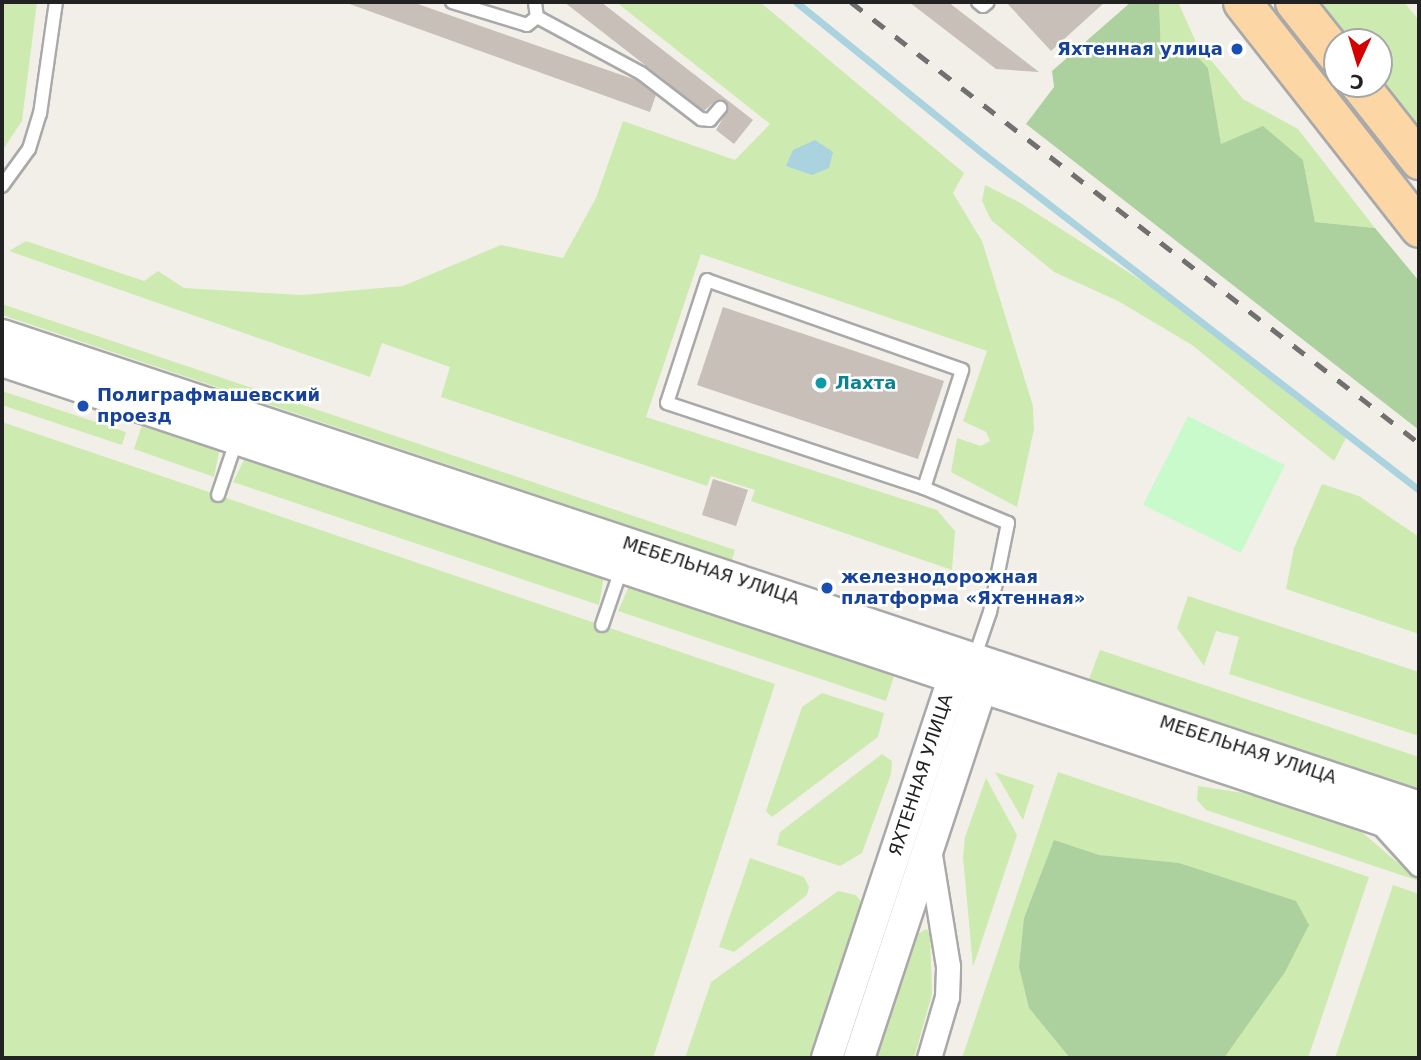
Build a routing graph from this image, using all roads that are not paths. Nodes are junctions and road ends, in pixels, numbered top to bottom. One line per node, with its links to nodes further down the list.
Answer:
1 (56, 2): 13 (lane)
2 (452, 2): 8 (lane)
3 (535, 2): 8 (lane)
4 (978, 2): 5 (lane)
5 (988, 2)
6 (1242, 2): 14 (main road)
7 (1294, 2): 9 (main road)
8 (537, 18): 11 (lane)
9 (1323, 38)
10 (1370, 98): 12 (main road)
11 (720, 108)
12 (1419, 159)
13 (2, 186)
14 (1419, 228)
15 (2, 335): 22 (street, МЕБЕЛЬНАЯ УЛИЦА)
16 (2, 361): 17 (street, МЕБЕЛЬНАЯ УЛИЦА)
17 (237, 439): 19 (lane); 20 (street, МЕБЕЛЬНАЯ УЛИЦА)
18 (923, 488): 18 (lane); 22 (lane)
19 (218, 495)
20 (622, 567): 21 (lane); 22 (street, МЕБЕЛЬНАЯ УЛИЦА)
21 (602, 625)
22 (970, 674): 23 (street, МЕБЕЛЬНАЯ УЛИЦА); 24 (street, МЕБЕЛЬНАЯ УЛИЦА); 26 (street, ЯХТЕННАЯ УЛИЦА); 28 (street, ЯХТЕННАЯ УЛИЦА)
23 (1419, 807)
24 (1378, 819): 25 (street, МЕБЕЛЬНАЯ УЛИЦА); 27 (street)
25 (1419, 833)
26 (929, 849): 29 (street, ЯХТЕННАЯ УЛИЦА); 30 (street)
27 (1419, 864)
28 (827, 1058)
29 (859, 1058)
30 (929, 1058)

